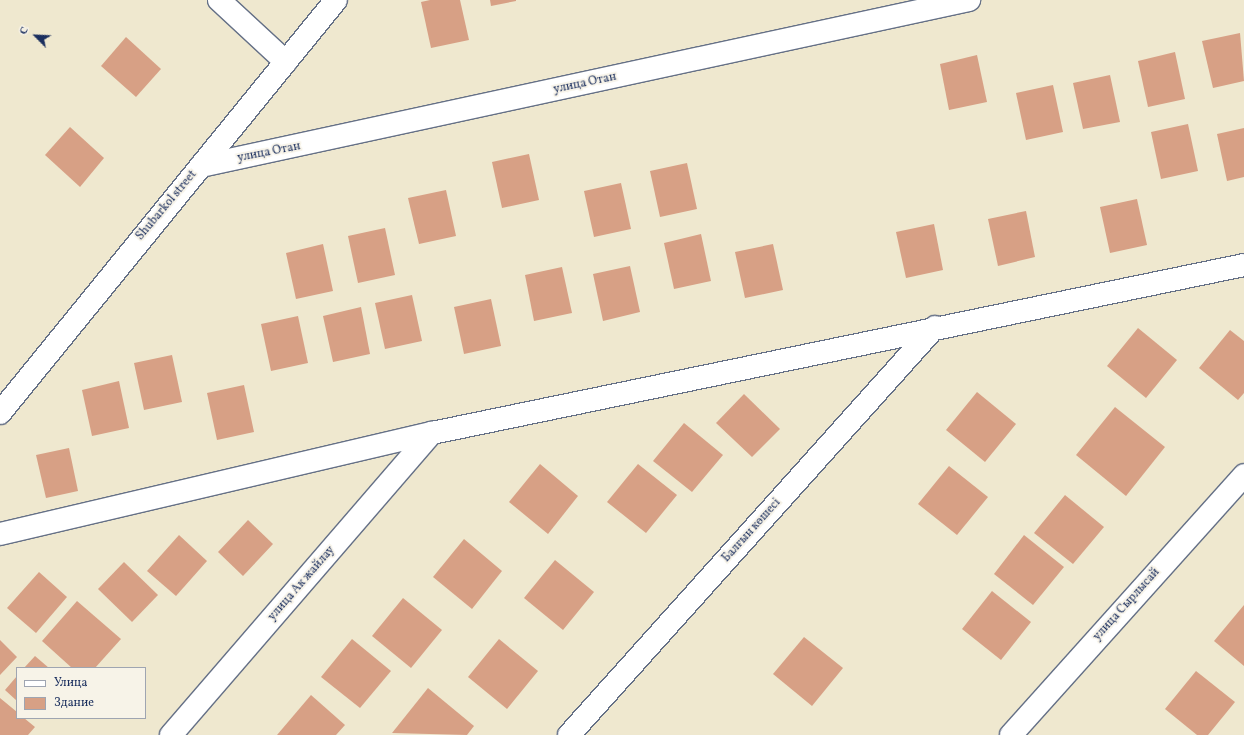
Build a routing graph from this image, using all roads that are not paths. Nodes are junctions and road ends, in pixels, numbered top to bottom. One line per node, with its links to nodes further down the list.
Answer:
1 (219, 0): 4 (street)
2 (336, 0): 4 (street, Shubarkol street)
3 (969, 0): 5 (street, улица Отан)
4 (286, 62): 5 (street, Shubarkol street)
5 (201, 166): 8 (street, Shubarkol street)
6 (1244, 265): 7 (street)
7 (935, 326): 9 (street); 13 (street, Балғын көшесі)
8 (0, 413)
9 (432, 433): 11 (street); 12 (street, улица Ак жайлау)
10 (1244, 475): 14 (street, улица Сырлысай)
11 (0, 534)
12 (171, 735)
13 (568, 735)
14 (1011, 735)

